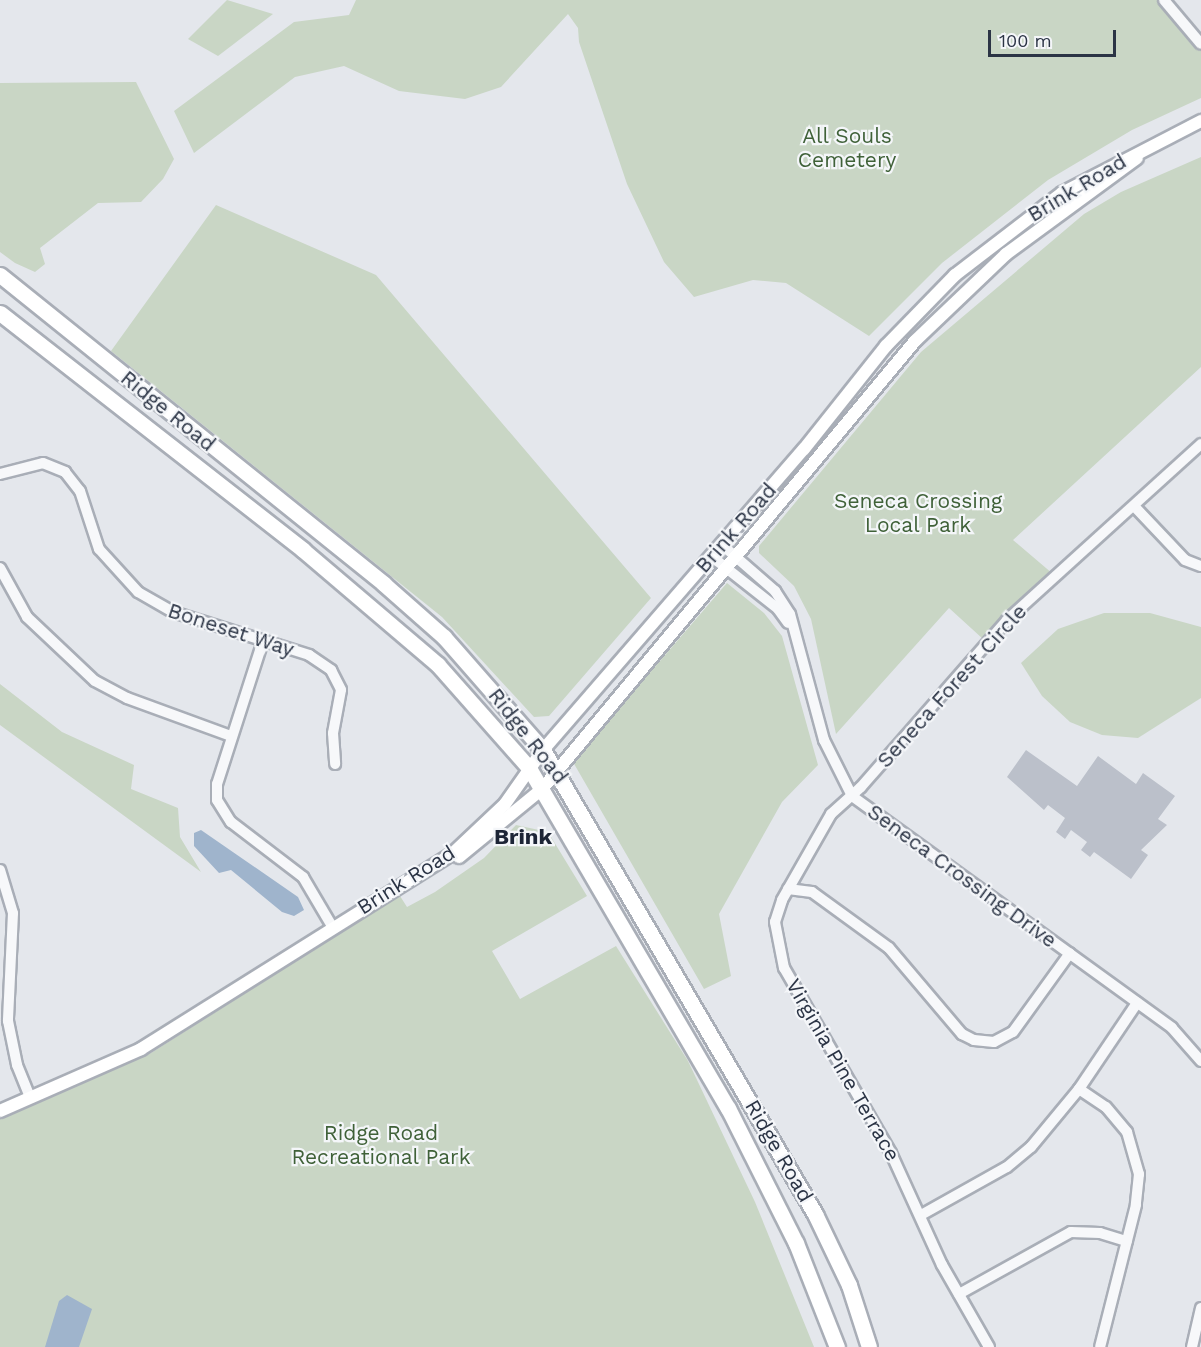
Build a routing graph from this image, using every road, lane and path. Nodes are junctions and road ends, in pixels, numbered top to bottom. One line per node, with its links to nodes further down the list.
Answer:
1 (1164, 0): 2 (street)
2 (1201, 44)
3 (1201, 121): 4 (main road, Brink Road)
4 (1153, 145): 10 (main road, Brink Road); 12 (main road, Brink Road)
5 (0, 275): 19 (highway, Ridge Road)
6 (0, 314): 21 (highway, Ridge Road)
7 (1201, 444): 9 (street, Seneca Forest Circle)
8 (0, 474): 17 (street, Boneset Way)
9 (1134, 506): 13 (street); 24 (street, Seneca Forest Circle)
10 (721, 544): 11 (main road, Brink Road); 12 (street, Seneca Crossing Drive)
11 (711, 556): 15 (street, Seneca Crossing Drive); 19 (main road, Brink Road)
12 (738, 559): 15 (main road, Brink Road); 16 (street, Seneca Crossing Drive)
13 (1201, 566)
14 (0, 568): 18 (street)
15 (728, 569): 16 (street, Seneca Crossing Drive); 22 (main road, Brink Road)
16 (799, 638): 24 (street, Seneca Crossing Drive)
17 (263, 642): 18 (street); 20 (street, Boneset Way)
18 (231, 736): 27 (street)
19 (543, 750): 21 (main road, Brink Road); 22 (highway, Ridge Road)
20 (335, 764)
21 (529, 768): 23 (highway, Ridge Road); 27 (main road, Brink Road)
22 (558, 770): 23 (main road, Brink Road); 39 (highway, Ridge Road)
23 (542, 789): 27 (main road, Brink Road); 38 (highway, Ridge Road)
24 (852, 796): 26 (street, Virginia Pine Terrace); 28 (street, Seneca Crossing Drive)
25 (0, 870): 32 (street)
26 (788, 889): 28 (street); 34 (street, Virginia Pine Terrace)
27 (333, 928): 32 (main road, Brink Road)
28 (1070, 953): 29 (street, Seneca Crossing Drive)
29 (1137, 1003): 30 (street, Seneca Crossing Drive); 31 (street)
30 (1201, 1060)
31 (1079, 1089): 34 (street); 35 (street)
32 (30, 1098): 33 (main road, Brink Road)
33 (0, 1111)
34 (921, 1215): 36 (street, Virginia Pine Terrace)
35 (1126, 1241): 36 (street); 41 (street)
36 (959, 1294): 40 (street, Virginia Pine Terrace)
37 (1201, 1308): 42 (street)
38 (837, 1347)
39 (869, 1347)
40 (989, 1347)
41 (1100, 1347)
42 (1192, 1347)

